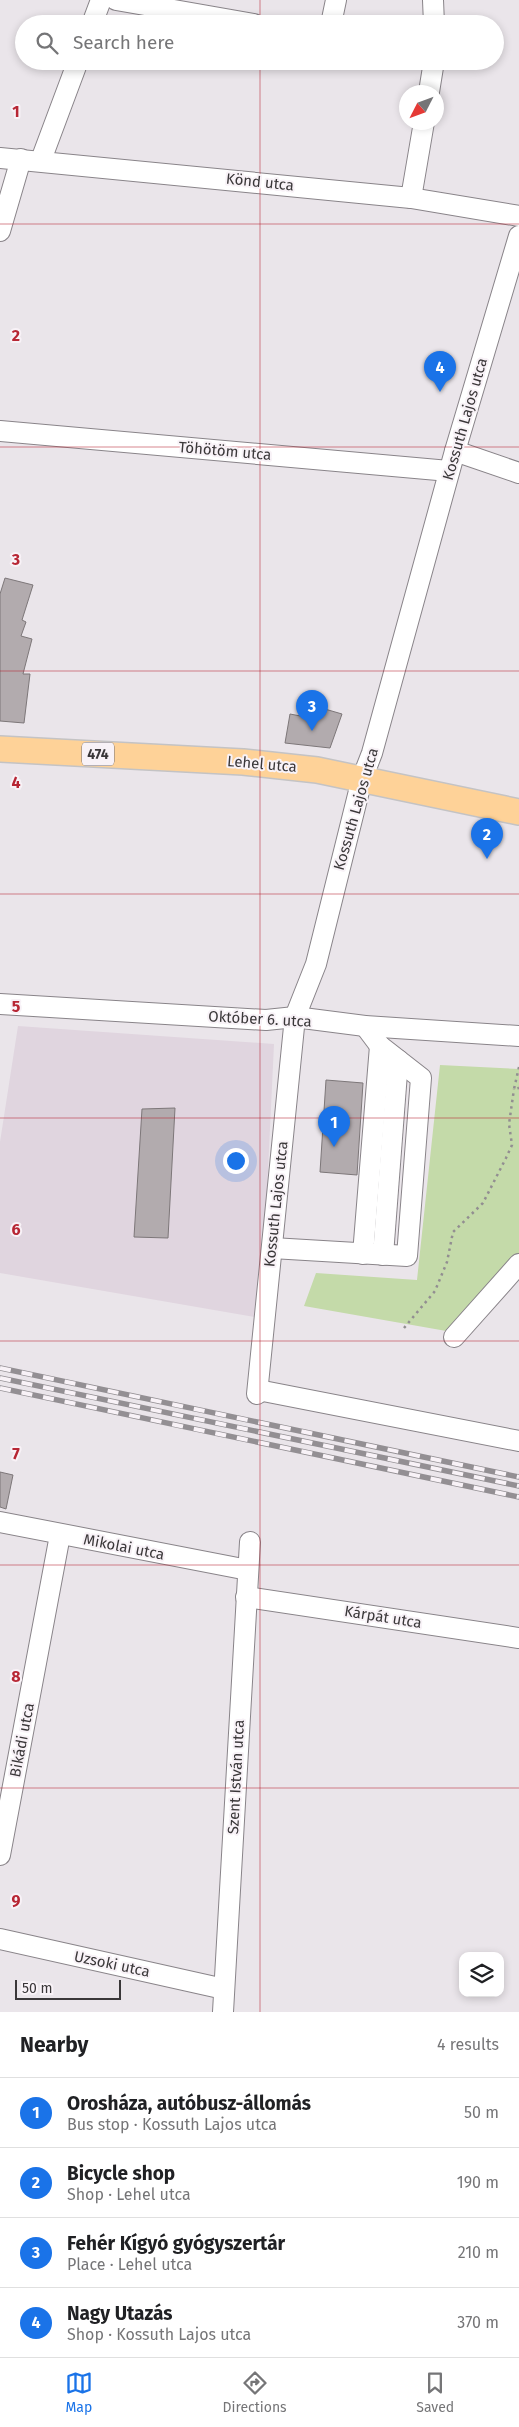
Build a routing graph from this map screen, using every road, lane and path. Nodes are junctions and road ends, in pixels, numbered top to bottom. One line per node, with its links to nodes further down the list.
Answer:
1 (101, 0): 5 (street)
2 (116, 0): 6 (street)
3 (336, 0): 7 (street)
4 (432, 0): 8 (street)
5 (95, 15)
6 (202, 15)
7 (333, 15)
8 (433, 15)
9 (74, 70): 14 (street)
10 (433, 70): 11 (street)
11 (430, 85)
12 (423, 130): 15 (street)
13 (0, 158): 14 (street, Könd utca)
14 (31, 160): 15 (street, Könd utca); 17 (street)
15 (411, 198): 16 (street, Könd utca)
16 (519, 216)
17 (0, 232)
18 (519, 236): 20 (street, Kossuth Lajos utca)
19 (0, 431): 21 (street, Töhötöm utca)
20 (455, 451): 21 (street, Kossuth Lajos utca); 22 (street)
21 (449, 471): 24 (street, Kossuth Lajos utca)
22 (519, 473)
23 (0, 749): 24 (main road, Lehel utca / 474)
24 (362, 779): 25 (main road, Lehel utca / 474); 27 (street, Kossuth Lajos utca)
25 (519, 812)
26 (0, 1004): 27 (street, Október 6. utca)
27 (295, 1017): 28 (street, Október 6. utca); 34 (street, Kossuth Lajos utca)
28 (365, 1026): 29 (street, Október 6. utca); 30 (street)
29 (519, 1036)
30 (380, 1046): 35 (street); 35 (street)
31 (519, 1067): 33 (path)
32 (519, 1088): 33 (path)
33 (514, 1089): 37 (path)
34 (272, 1248): 35 (street); 39 (street, Kossuth Lajos utca)
35 (363, 1254)
36 (519, 1264): 38 (street)
37 (404, 1328)
38 (454, 1337)
39 (519, 1441)
40 (0, 1522): 41 (street, Mikolai utca)
41 (60, 1535): 43 (street, Mikolai utca); 46 (street, Bikádi utca)
42 (250, 1542): 43 (street, Szent István utca)
43 (248, 1570): 44 (street, Szent István utca)
44 (246, 1597): 45 (street, Kárpát utca); 48 (street, Szent István utca)
45 (519, 1638)
46 (0, 1856)
47 (0, 1939): 48 (street, Uzsoki utca)
48 (224, 1988): 49 (street, Szent István utca)
49 (223, 2012)

